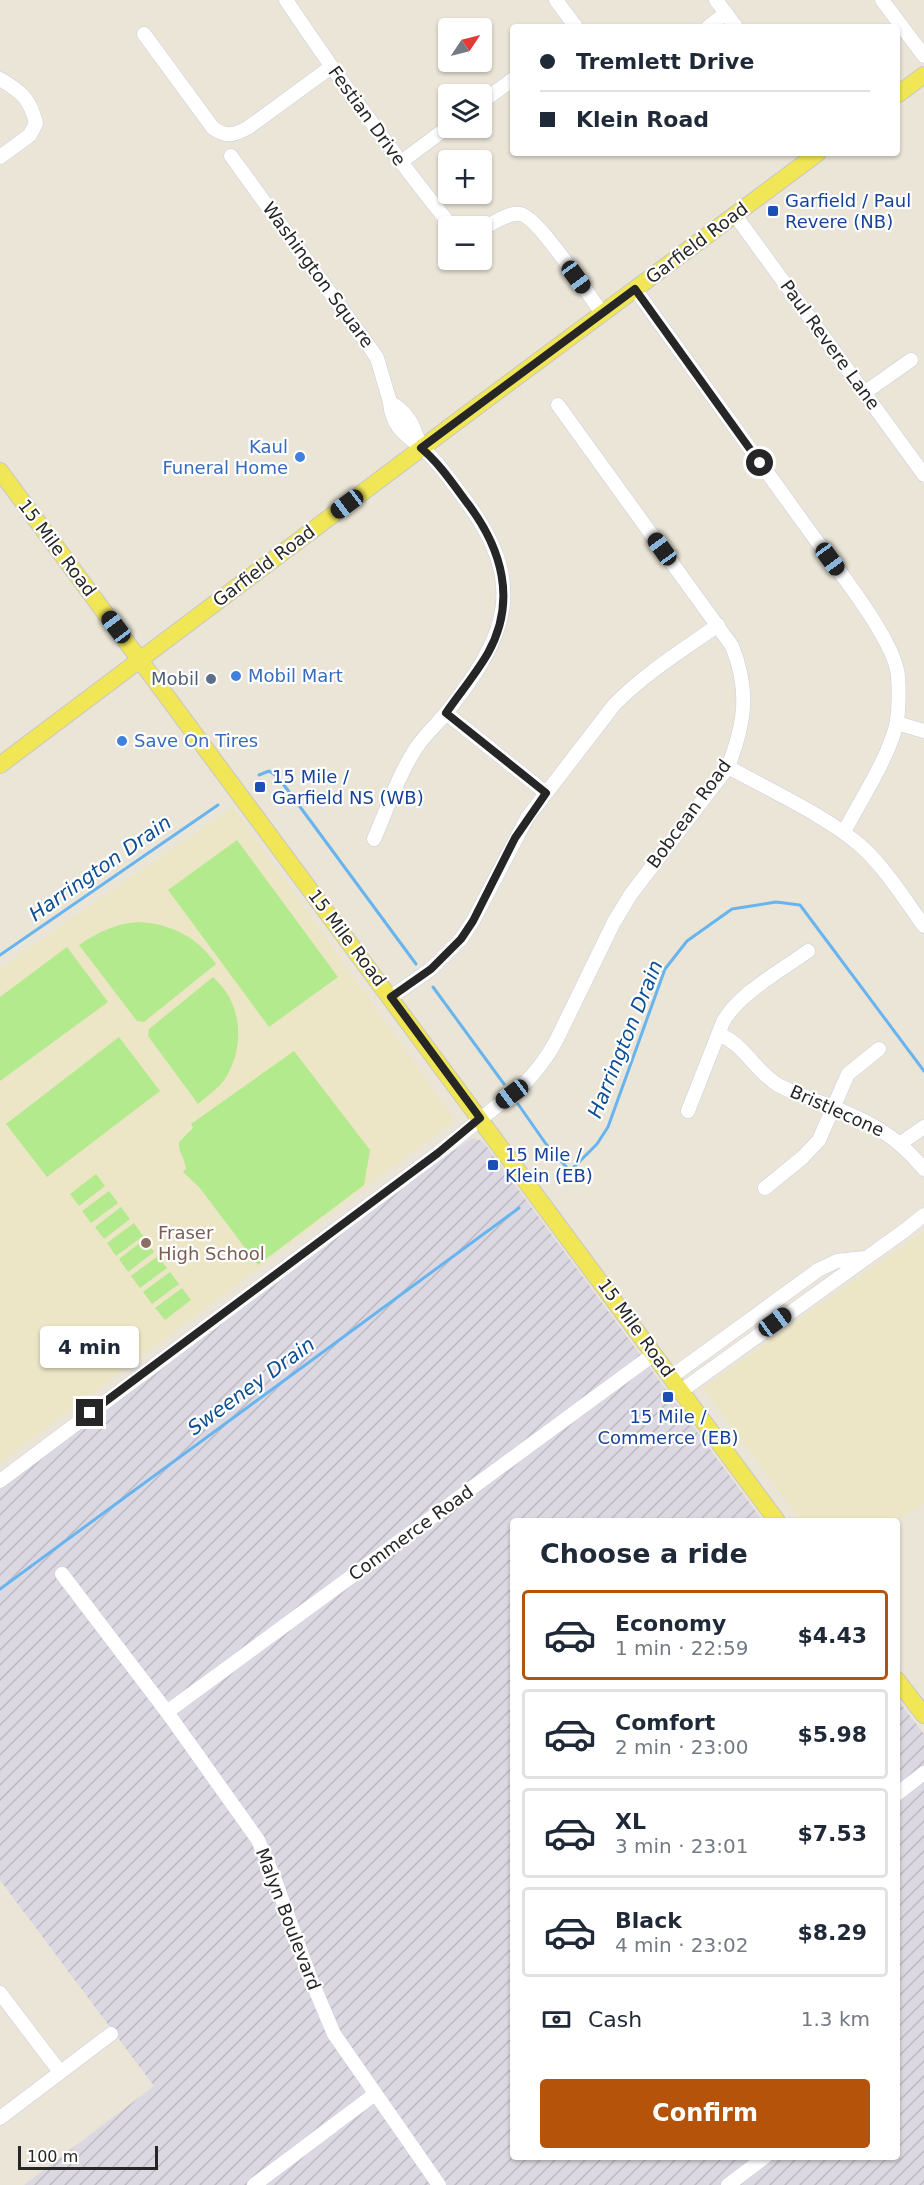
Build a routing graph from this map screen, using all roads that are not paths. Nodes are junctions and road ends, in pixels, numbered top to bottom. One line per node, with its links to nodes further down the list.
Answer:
1 (286, 0): 11 (street, Festian Drive)
2 (556, 0): 6 (street)
3 (716, 0): 5 (street)
4 (882, 0): 10 (street)
5 (726, 13): 7 (street); 8 (street)
6 (574, 24)
7 (712, 24)
8 (734, 24)
9 (144, 34): 11 (street)
10 (924, 56)
11 (331, 67): 21 (street, Festian Drive)
12 (924, 75): 15 (main road)
13 (0, 79): 20 (street)
14 (510, 81): 16 (street)
15 (900, 93)
16 (492, 95)
17 (438, 134): 21 (street)
18 (231, 156): 30 (street, Washington Square)
19 (814, 156): 22 (main road, Garfield Road)
20 (0, 157)
21 (401, 162): 23 (street, Festian Drive)
22 (735, 215): 25 (main road, Garfield Road); 28 (street, Paul Revere Lane)
23 (443, 216)
24 (492, 224): 26 (street)
25 (635, 289): 26 (main road, Garfield Road); 36 (street)
26 (602, 314): 30 (main road, Garfield Road)
27 (911, 360): 28 (street)
28 (864, 393): 32 (street, Paul Revere Lane)
29 (558, 405): 33 (street, Bobcean Road)
30 (421, 448): 34 (main road, Garfield Road); 35 (street)
31 (0, 471): 34 (main road, 15 Mile Road)
32 (924, 476)
33 (718, 625): 39 (street, Bobcean Road); 40 (street)
34 (141, 660): 38 (main road, Garfield Road); 45 (main road, 15 Mile Road)
35 (446, 713): 40 (street); 42 (street)
36 (897, 723): 37 (street); 41 (street)
37 (924, 731)
38 (0, 765)
39 (728, 767): 41 (street); 50 (street, Bobcean Road)
40 (546, 793): 45 (street)
41 (844, 832): 43 (street)
42 (374, 839)
43 (924, 926)
44 (808, 951): 46 (street)
45 (391, 997): 50 (main road, 15 Mile Road)
46 (719, 1034): 48 (street, Bristlecone); 49 (street)
47 (879, 1049): 48 (street)
48 (833, 1107): 52 (street, Bristlecone); 54 (street)
49 (688, 1111)
50 (480, 1118): 56 (main road, 15 Mile Road); 58 (street, Bobcean Road)
51 (924, 1127): 52 (street)
52 (901, 1143): 53 (street, Bristlecone)
53 (924, 1169)
54 (765, 1188)
55 (924, 1215): 57 (street)
56 (654, 1354): 57 (main road, 15 Mile Road); 62 (street, Commerce Road)
57 (676, 1384): 59 (main road, 15 Mile Road)
58 (0, 1481)
59 (775, 1518)
60 (62, 1574): 62 (street, Malyn Boulevard)
61 (900, 1684): 63 (main road)
62 (167, 1712): 69 (street, Malyn Boulevard)
63 (924, 1715)
64 (924, 1773): 65 (street)
65 (900, 1792)
66 (0, 1993): 68 (street)
67 (111, 2034): 68 (street)
68 (60, 2072): 70 (street)
69 (375, 2094): 72 (street); 73 (street, Malyn Boulevard)
70 (0, 2118)
71 (761, 2160): 74 (street)
72 (254, 2185)
73 (439, 2185)
74 (728, 2185)

